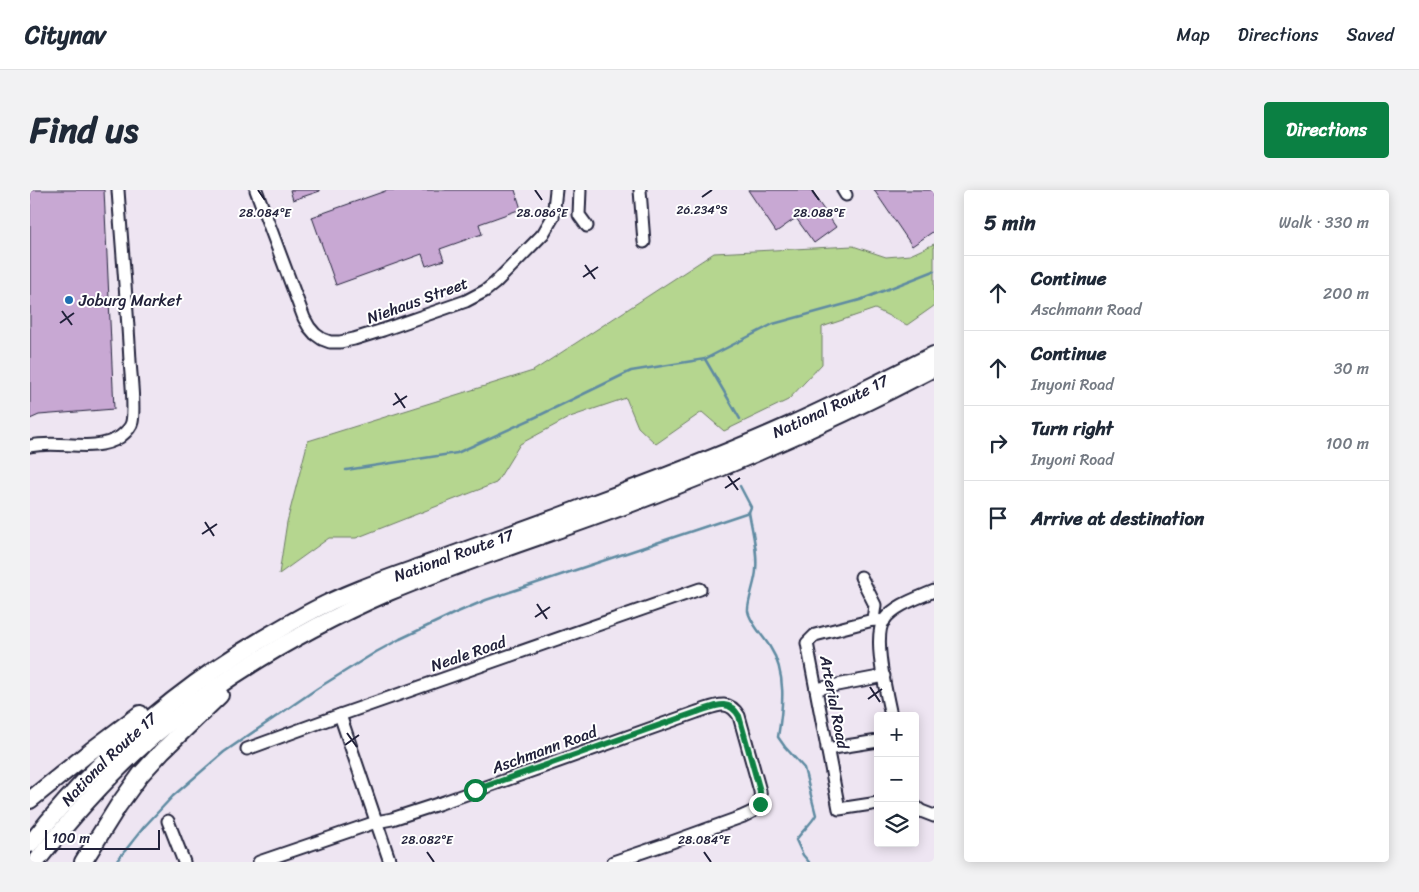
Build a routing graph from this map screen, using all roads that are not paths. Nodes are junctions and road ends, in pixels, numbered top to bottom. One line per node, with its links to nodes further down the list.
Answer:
1 (118, 190): 10 (street)
2 (256, 190): 3 (street, Niehaus Street)
3 (556, 190)
4 (580, 190): 6 (street)
5 (640, 190): 7 (street)
6 (587, 226)
7 (644, 242)
8 (934, 355): 14 (highway, National Route 17)
9 (934, 368): 16 (highway)
10 (30, 446)
11 (861, 577): 15 (street)
12 (700, 589): 20 (street, Neale Road)
13 (934, 591): 15 (street)
14 (323, 605): 24 (highway); 30 (highway, National Route 17)
15 (878, 620): 17 (street); 18 (street, Arterial Road)
16 (276, 649): 31 (highway); 32 (highway)
17 (884, 676): 18 (street); 19 (street)
18 (816, 690): 23 (street, Arterial Road)
19 (890, 712)
20 (340, 715): 22 (street, Neale Road); 29 (street)
21 (874, 742): 23 (street)
22 (247, 749)
23 (827, 749): 25 (street, Arterial Road)
24 (30, 800)
25 (874, 804)
26 (919, 809): 27 (street)
27 (934, 816)
28 (168, 820): 33 (street)
29 (376, 822): 34 (street, Aschmann Road); 35 (street); 36 (street, Aschmann Road)
30 (30, 844)
31 (36, 862)
32 (83, 862)
33 (184, 862)
34 (259, 862)
35 (390, 862)
36 (613, 862)

